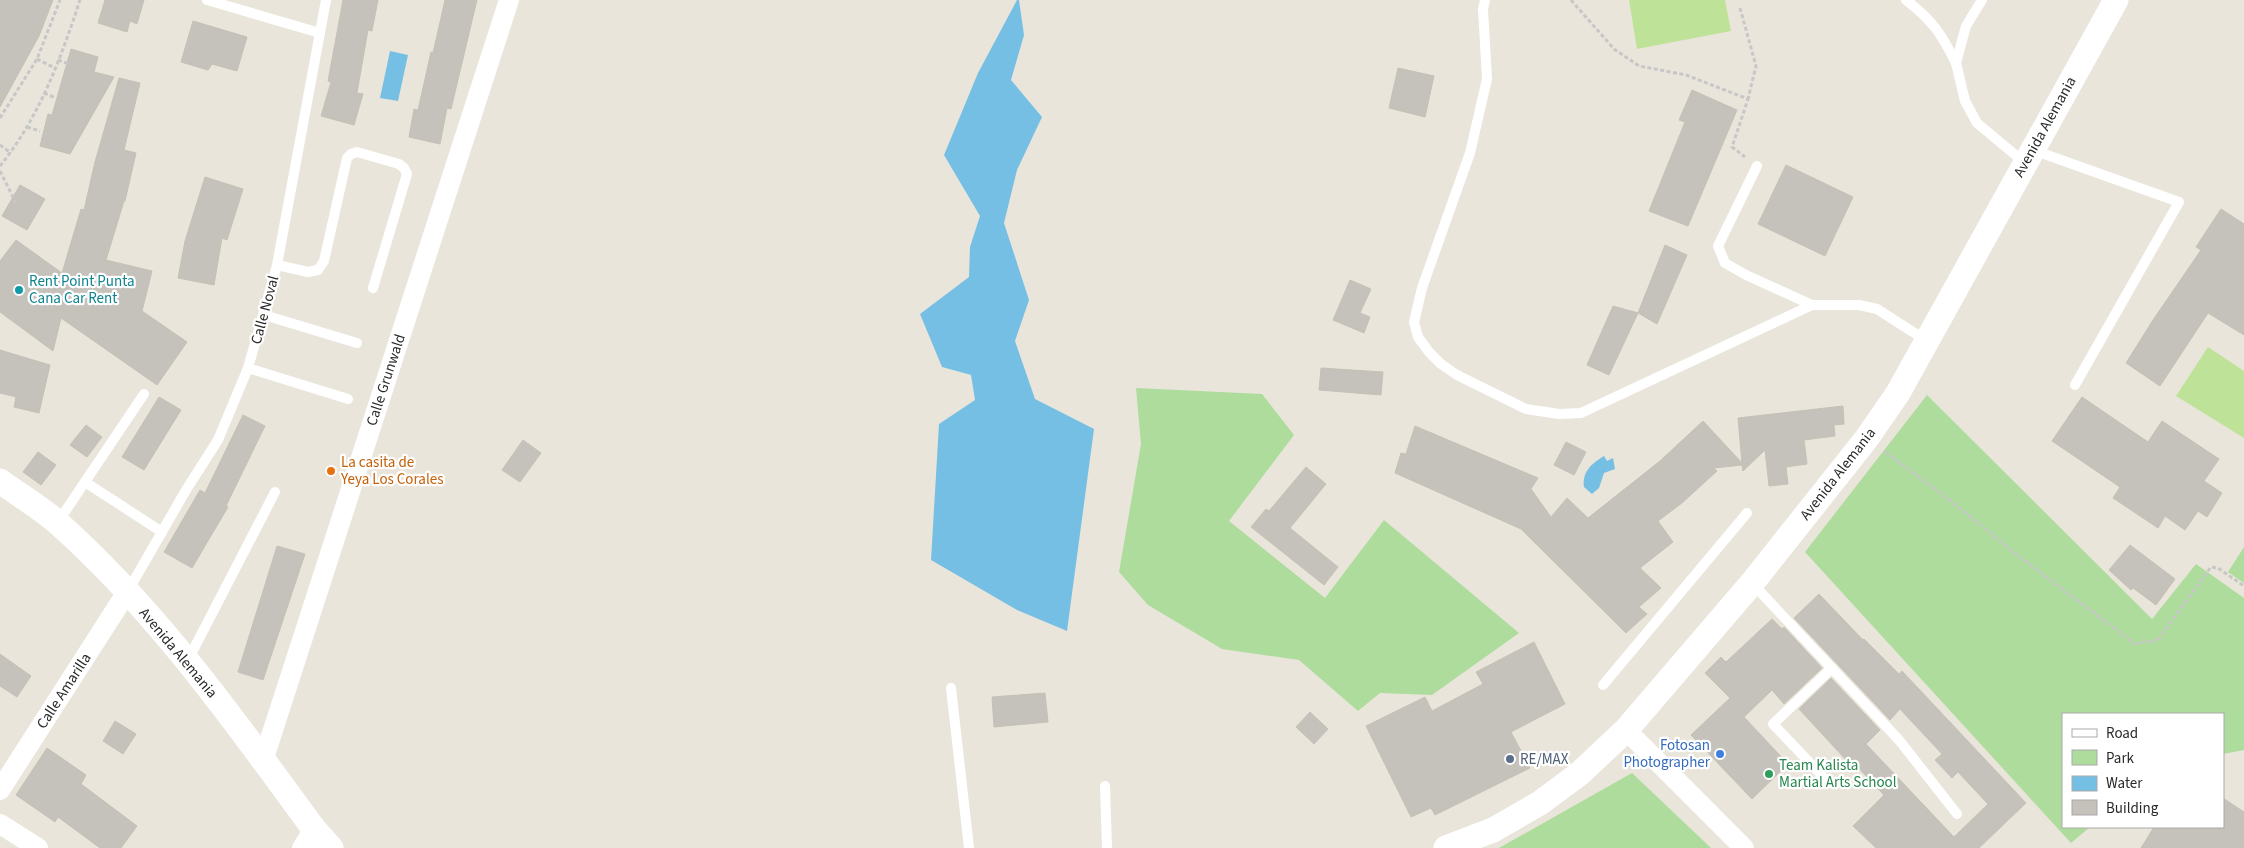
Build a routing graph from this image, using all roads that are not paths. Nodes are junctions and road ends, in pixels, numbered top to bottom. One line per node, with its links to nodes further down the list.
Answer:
1 (208, 0): 8 (lane)
2 (326, 0): 8 (lane, Calle Noval)
3 (509, 0): 35 (street, Calle Grunwald)
4 (1485, 0): 14 (lane)
5 (1906, 0): 9 (lane)
6 (1982, 0): 9 (lane)
7 (2116, 0): 10 (street, Avenida Alemania)
8 (320, 33): 12 (lane, Calle Noval)
9 (1956, 63): 10 (lane)
10 (2028, 156): 16 (street, Avenida Alemania); 19 (lane)
11 (1757, 166): 14 (lane)
12 (277, 265): 13 (lane); 15 (lane, Calle Noval)
13 (373, 288)
14 (1812, 305): 16 (lane)
15 (264, 315): 17 (lane); 18 (lane, Calle Noval)
16 (1928, 342): 28 (street, Avenida Alemania)
17 (357, 343)
18 (248, 368): 21 (lane); 27 (lane, Calle Noval)
19 (2075, 384)
20 (144, 394): 23 (lane)
21 (348, 399)
22 (0, 481): 26 (street, Avenida Alemania)
23 (85, 482): 26 (lane); 27 (lane)
24 (275, 492): 30 (lane)
25 (1747, 513): 32 (lane)
26 (58, 523): 29 (street, Avenida Alemania)
27 (162, 532): 29 (lane, Calle Noval)
28 (1752, 583): 31 (lane); 34 (street, Avenida Alemania)
29 (128, 592): 30 (street, Avenida Alemania); 38 (street, Calle Amarilla)
30 (187, 661): 35 (street, Avenida Alemania)
31 (1832, 668): 36 (lane); 39 (lane)
32 (1603, 685)
33 (951, 688): 44 (lane)
34 (1626, 730): 46 (street, Avenida Alemania); 47 (street)
35 (264, 761): 41 (street, Avenida Alemania)
36 (1829, 783)
37 (1105, 786): 45 (lane)
38 (0, 790)
39 (1957, 814)
40 (0, 824): 42 (street)
41 (308, 839): 43 (street, Avenida Alemania)
42 (38, 848)
43 (331, 848)
44 (969, 848)
45 (1107, 848)
46 (1446, 848)
47 (1744, 848)

